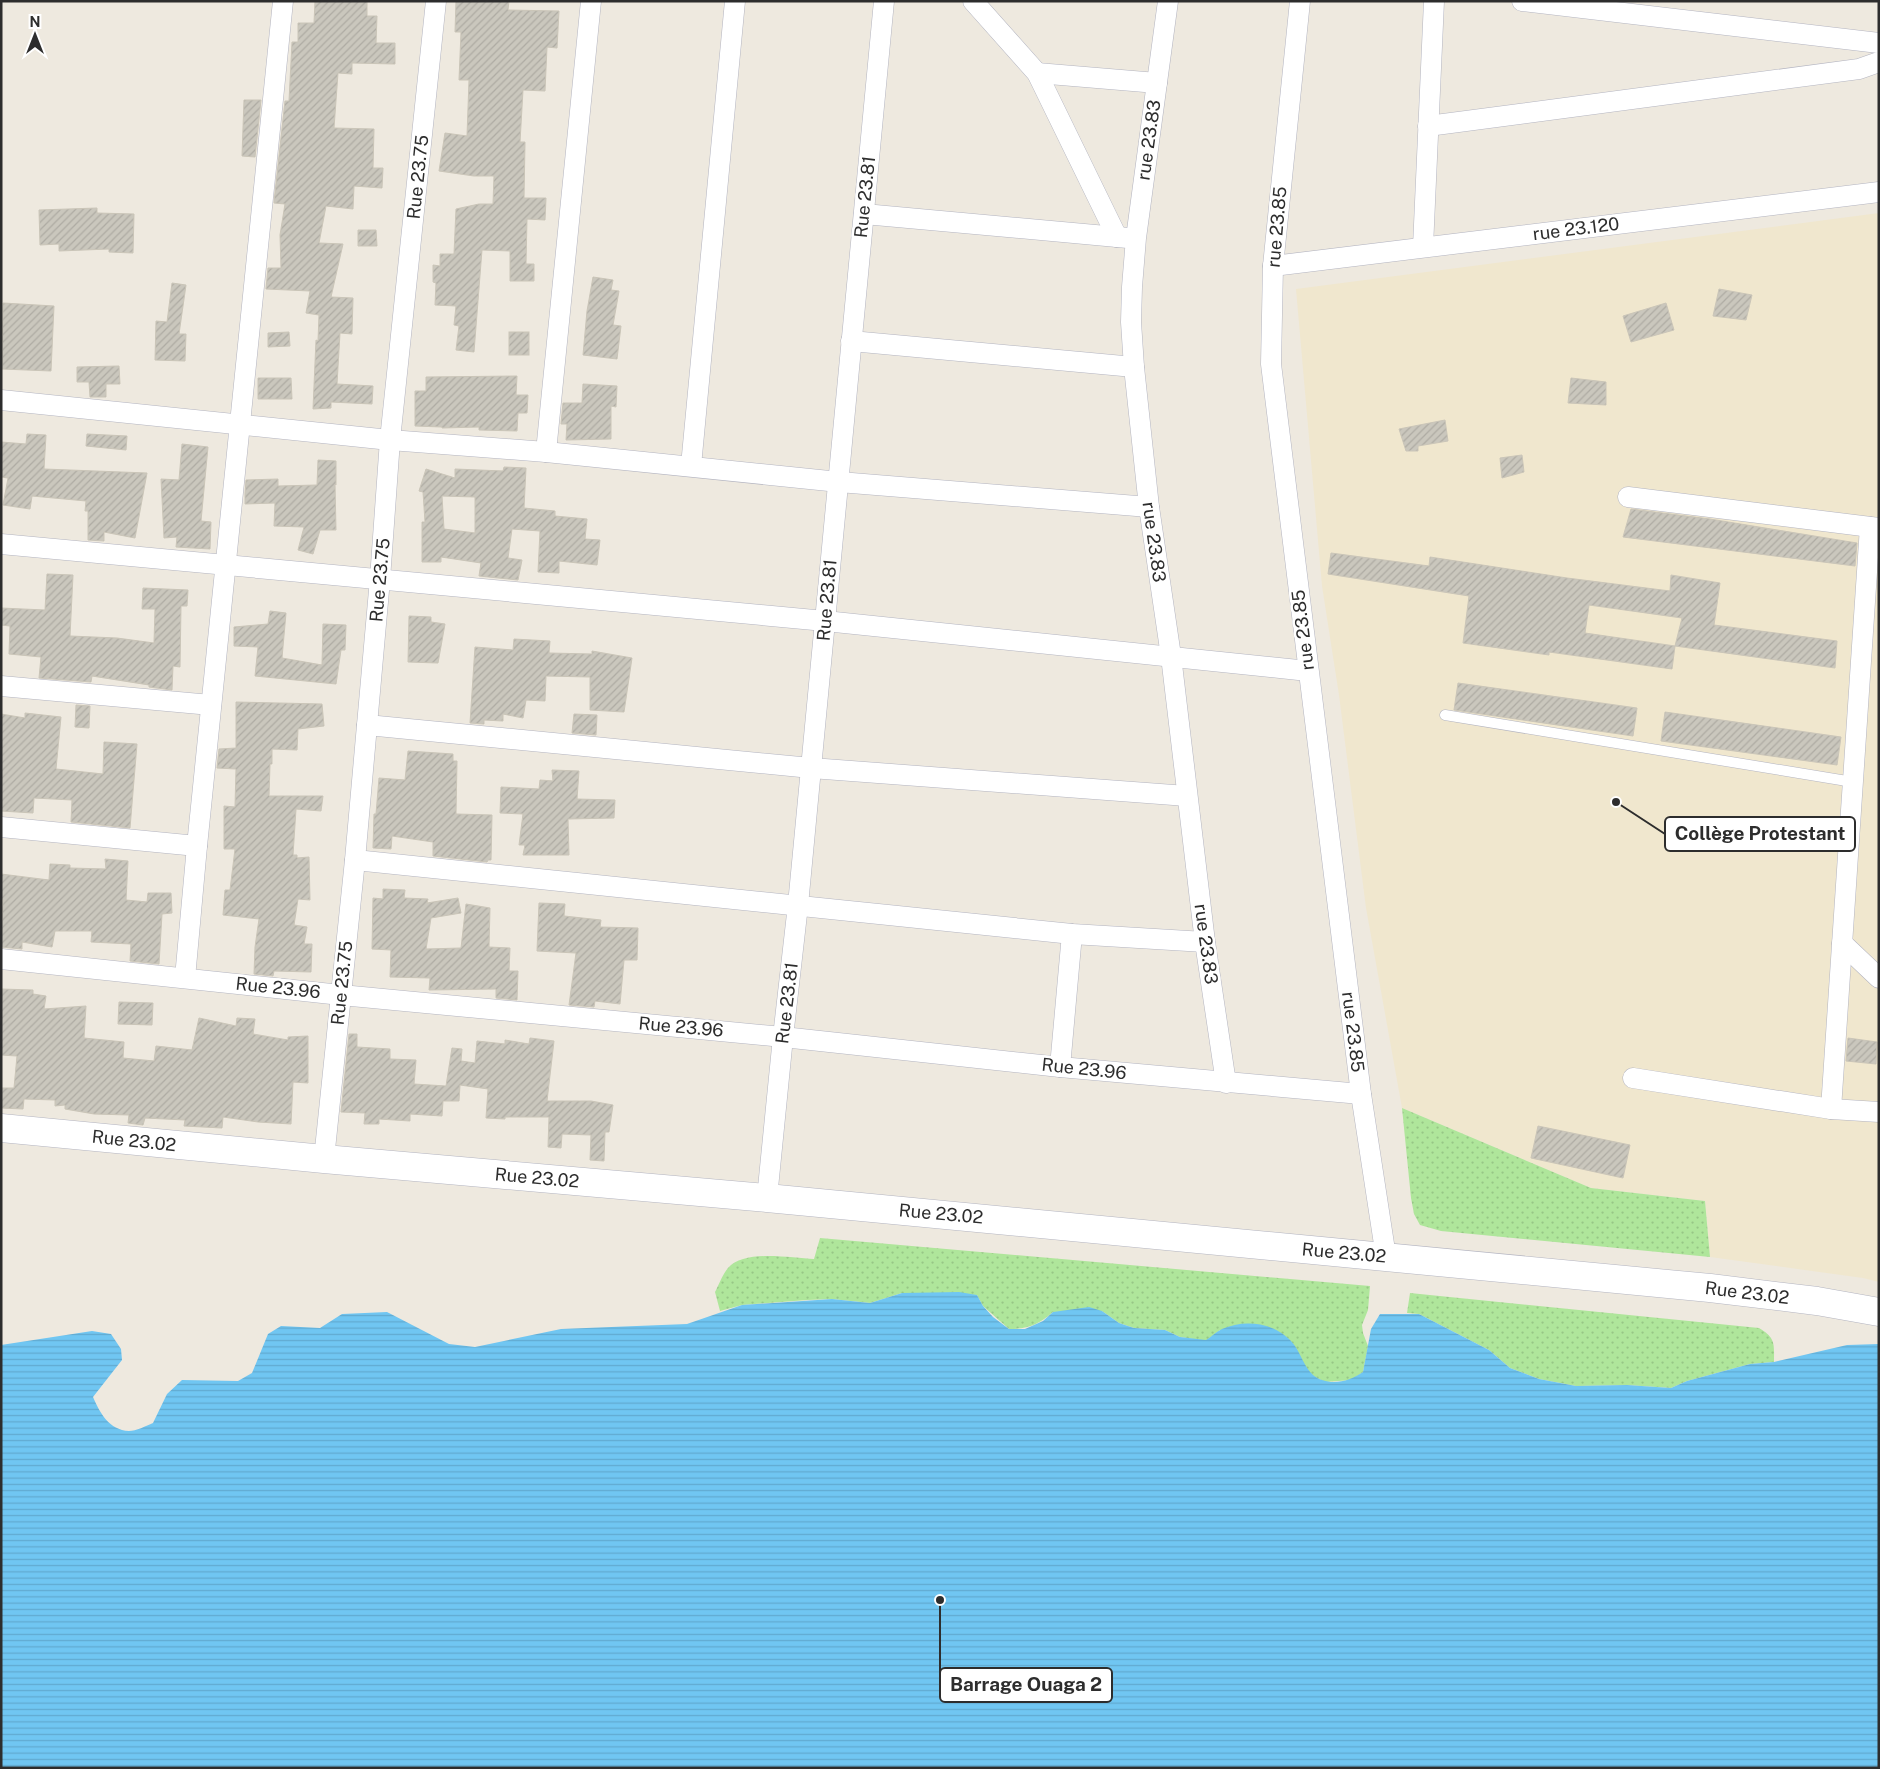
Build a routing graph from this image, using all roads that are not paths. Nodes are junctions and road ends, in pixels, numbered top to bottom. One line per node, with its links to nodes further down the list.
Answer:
1 (283, 1): 24 (street)
2 (436, 1): 25 (street, Rue 23.75)
3 (591, 1): 26 (street)
4 (735, 1): 27 (street)
5 (884, 1): 17 (street, Rue 23.81)
6 (973, 1): 13 (street)
7 (1168, 1): 14 (street, rue 23.83)
8 (1300, 1): 20 (street, rue 23.85)
9 (1434, 1): 15 (street)
10 (1522, 1): 11 (street)
11 (1879, 43)
12 (1879, 62): 15 (street)
13 (1037, 73): 14 (street); 18 (street)
14 (1157, 83): 18 (street, rue 23.83)
15 (1428, 126): 19 (street)
16 (1879, 192): 19 (street, rue 23.120)
17 (864, 214): 18 (street); 21 (street, Rue 23.81)
18 (1126, 237): 22 (street, rue 23.83)
19 (1423, 247): 20 (street, rue 23.120)
20 (1273, 266): 37 (street, rue 23.85)
21 (850, 341): 22 (street); 28 (street, Rue 23.81)
22 (1134, 367): 30 (street, rue 23.83)
23 (1, 400): 24 (street)
24 (239, 426): 25 (street); 33 (street)
25 (390, 440): 26 (street); 34 (street, Rue 23.75)
26 (546, 452): 27 (street)
27 (691, 466): 28 (street)
28 (839, 482): 30 (street); 35 (street, Rue 23.81)
29 (1628, 497): 31 (street)
30 (1149, 507): 36 (street, rue 23.83)
31 (1874, 528): 43 (street)
32 (1, 544): 33 (street)
33 (226, 564): 34 (street); 39 (street)
34 (380, 579): 35 (street); 41 (street, Rue 23.75)
35 (825, 622): 36 (street); 42 (street, Rue 23.81)
36 (1171, 656): 37 (street); 44 (street, rue 23.83)
37 (1308, 671): 60 (street, rue 23.85)
38 (1, 686): 39 (street)
39 (211, 705): 46 (street)
40 (1446, 715): 43 (lane)
41 (367, 725): 42 (street); 47 (street, Rue 23.75)
42 (811, 768): 44 (street); 48 (street, Rue 23.81)
43 (1853, 782): 51 (street)
44 (1187, 796): 50 (street, rue 23.83)
45 (1, 827): 46 (street)
46 (197, 846): 53 (street)
47 (355, 860): 48 (street); 55 (street, Rue 23.75)
48 (798, 905): 49 (street); 56 (street, Rue 23.81)
49 (1072, 934): 50 (street); 57 (street)
50 (1205, 942): 59 (street, rue 23.83)
51 (1842, 943): 54 (street); 61 (street)
52 (1, 959): 53 (street, Rue 23.96)
53 (185, 978): 55 (street, Rue 23.96)
54 (1879, 978)
55 (341, 995): 56 (street, Rue 23.96); 64 (street, Rue 23.75)
56 (782, 1037): 57 (street, Rue 23.96); 65 (street, Rue 23.81)
57 (1060, 1066): 59 (street, Rue 23.96)
58 (1633, 1078): 61 (street)
59 (1226, 1082): 60 (street, Rue 23.96)
60 (1361, 1094): 66 (street, rue 23.85)
61 (1831, 1109): 62 (street)
62 (1879, 1112)
63 (1, 1128): 64 (street, Rue 23.02)
64 (324, 1159): 65 (street, Rue 23.02)
65 (767, 1198): 66 (street, Rue 23.02)
66 (1386, 1257): 67 (street, Rue 23.02)
67 (1879, 1312)

